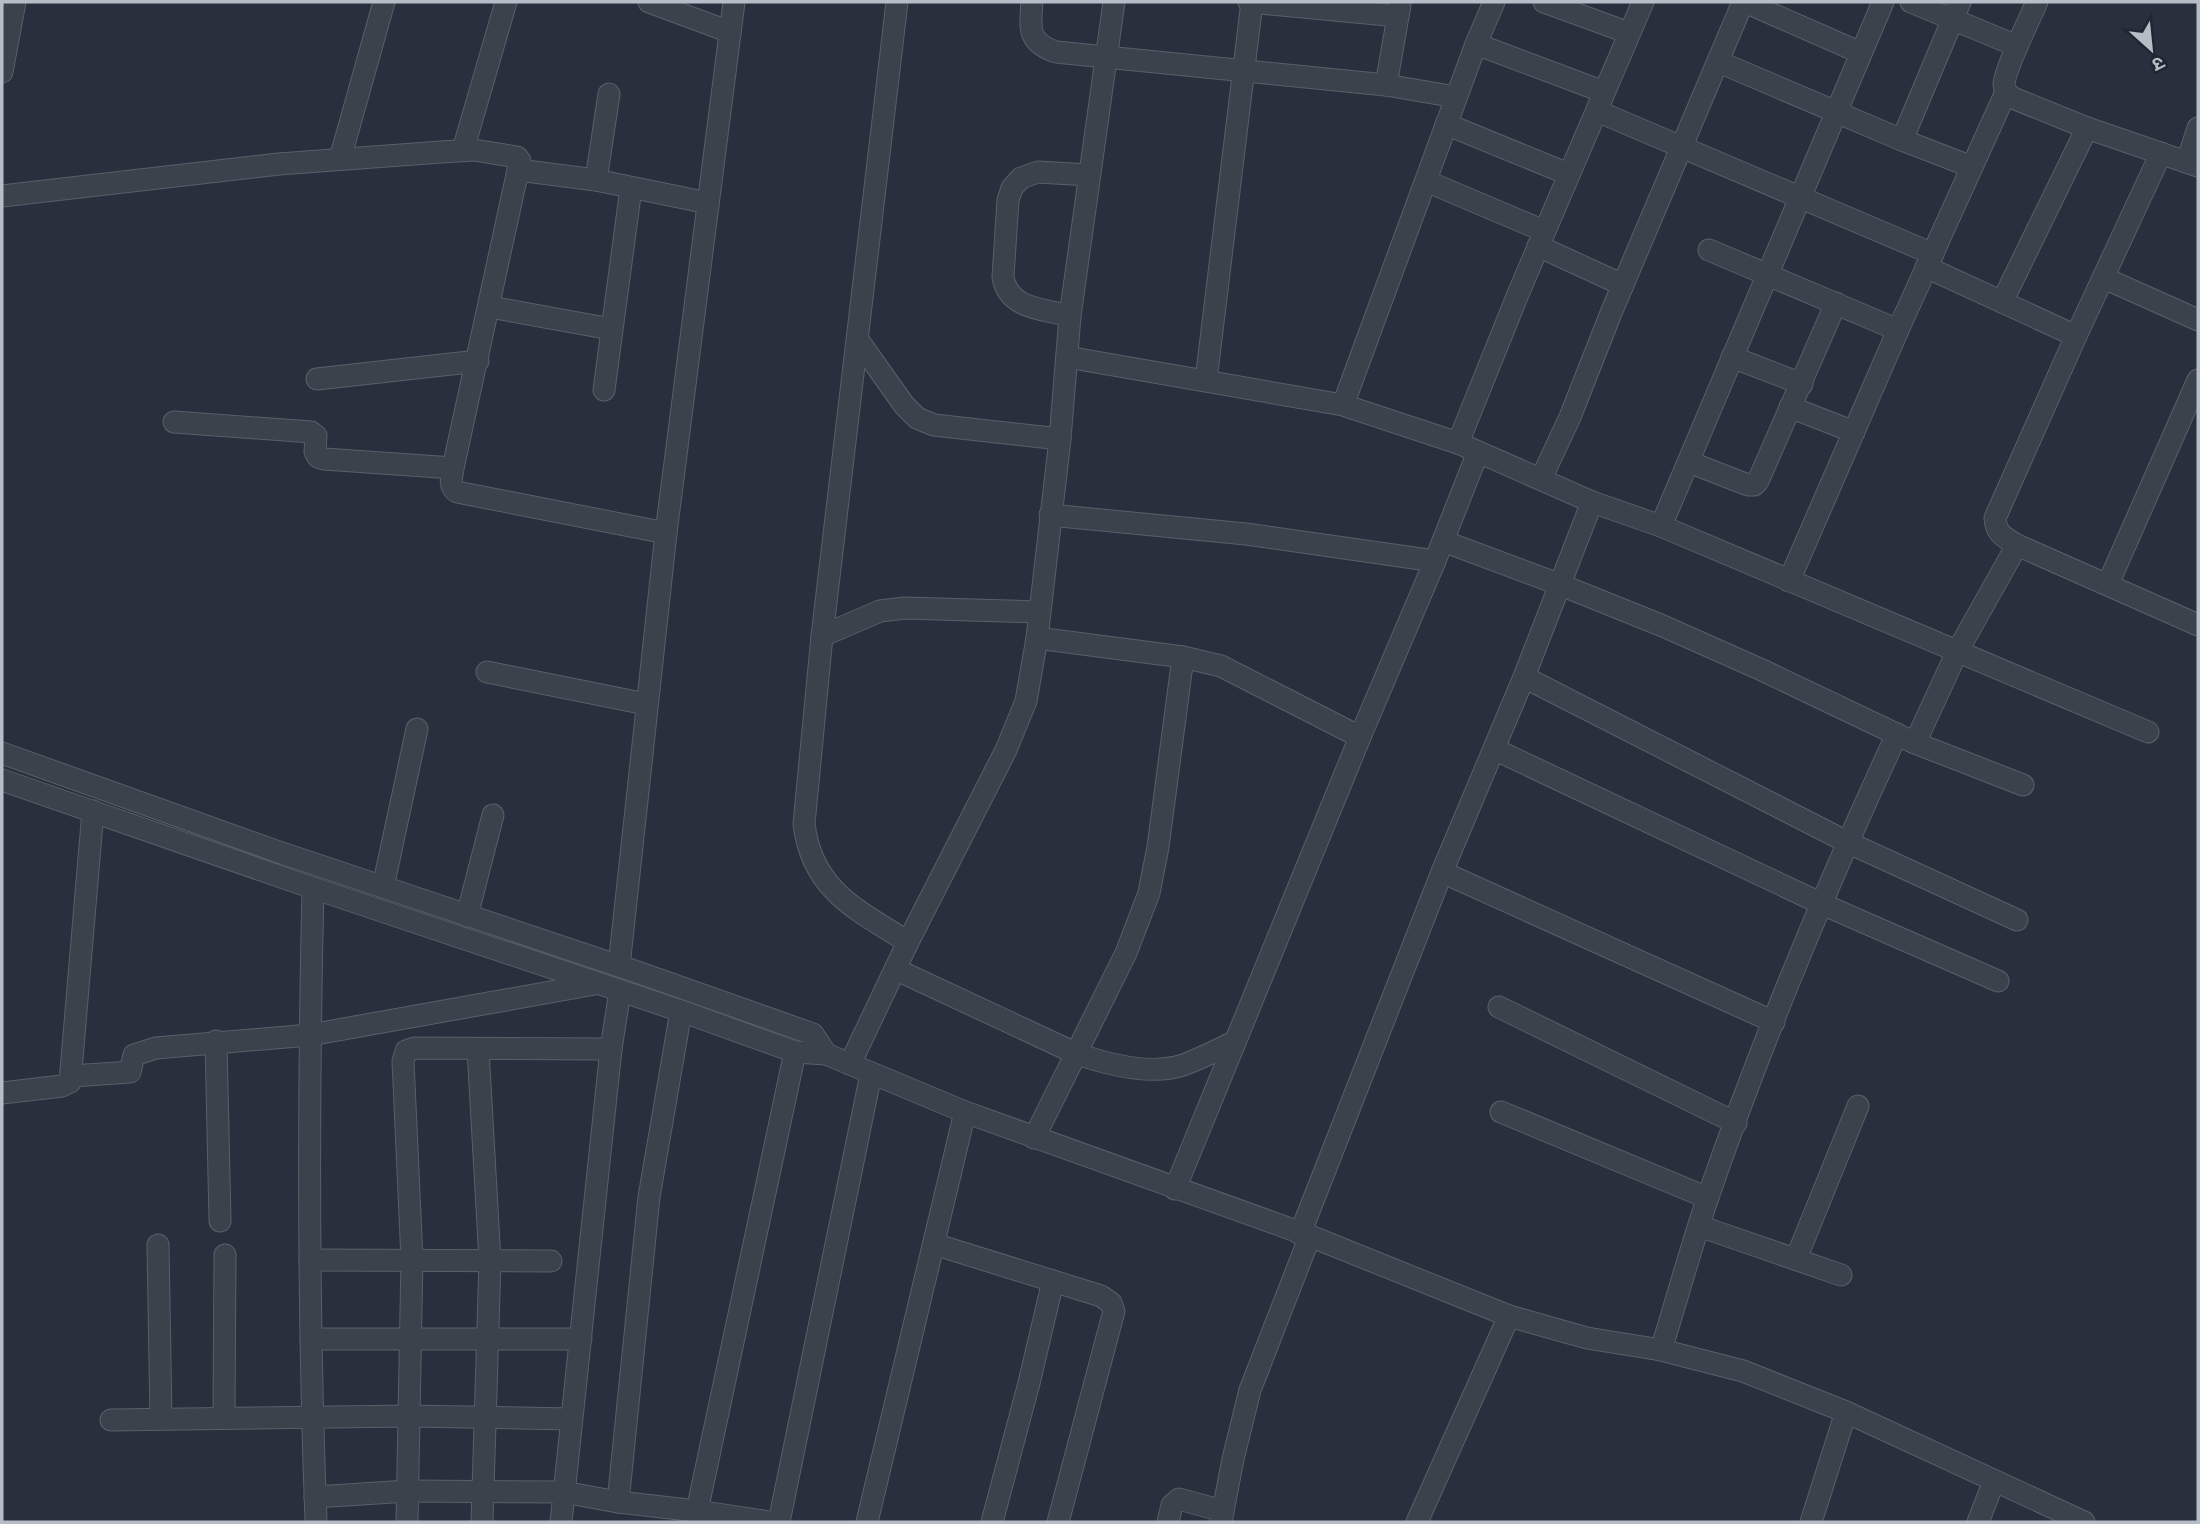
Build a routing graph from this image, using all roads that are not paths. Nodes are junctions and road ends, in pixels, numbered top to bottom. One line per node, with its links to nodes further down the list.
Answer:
1 (15, 2): 26 (street)
2 (384, 2): 41 (street)
3 (506, 2): 39 (street)
4 (649, 2): 19 (street)
5 (734, 2): 19 (street)
6 (897, 2): 67 (street)
7 (1032, 2): 24 (street)
8 (1114, 2): 24 (street)
9 (1250, 2): 17 (street); 27 (street)
10 (1494, 2): 21 (street)
11 (1544, 2): 20 (street)
12 (1643, 2): 20 (street)
13 (1744, 2): 23 (street); 25 (street)
14 (1882, 2): 23 (street)
15 (1911, 2): 18 (street)
16 (2037, 2): 22 (street)
17 (1399, 9): 28 (street)
18 (1956, 11): 22 (street); 37 (street)
19 (730, 32): 52 (street)
20 (1629, 33): 32 (street)
21 (1475, 44): 31 (street); 32 (street)
22 (2017, 46): 29 (street)
23 (1861, 53): 33 (street)
24 (1106, 56): 27 (street); 46 (street)
25 (1719, 62): 33 (street); 38 (street)
26 (2, 72)
27 (1244, 72): 28 (street); 72 (street)
28 (1386, 85): 31 (street)
29 (2006, 92): 35 (street); 43 (street)
30 (609, 94): 47 (street)
31 (1456, 97): 34 (street)
32 (1600, 102): 38 (street); 45 (street)
33 (1837, 113): 37 (street); 51 (street)
34 (1446, 124): 45 (street); 48 (street)
35 (2087, 128): 40 (street); 59 (street)
36 (2198, 128): 42 (street)
37 (1902, 140): 43 (street)
38 (1681, 148): 51 (street); 58 (street)
39 (463, 150): 41 (street); 44 (street)
40 (2161, 153): 42 (street); 57 (street)
41 (340, 159): 50 (street)
42 (2193, 164)
43 (1972, 167): 55 (street)
44 (518, 170): 47 (street); 61 (street)
45 (1568, 174): 53 (street)
46 (1089, 175): 62 (street); 62 (street)
47 (596, 180): 49 (street)
48 (1426, 181): 53 (street); 76 (street)
49 (631, 188): 52 (street); 64 (street)
50 (2, 195)
51 (1800, 197): 55 (street); 56 (street)
52 (708, 203): 89 (street)
53 (1541, 238): 58 (street); 81 (street)
54 (1709, 250): 56 (street)
55 (1930, 260): 59 (street); 65 (street)
56 (1768, 274): 60 (street); 68 (street)
57 (2104, 278): 63 (street); 66 (street)
58 (1623, 285): 85 (street)
59 (2002, 302): 66 (street)
60 (1836, 303): 65 (street); 74 (street)
61 (490, 307): 64 (street); 70 (street)
62 (1070, 316): 69 (street)
63 (2198, 320)
64 (611, 329): 75 (street)
65 (1899, 330): 79 (street)
66 (2076, 336): 90 (street)
67 (858, 340): 80 (street); 97 (street)
68 (1732, 357): 74 (street); 83 (street)
69 (1067, 358): 72 (street); 80 (street)
70 (478, 361): 71 (street); 84 (street)
71 (317, 379)
72 (1206, 380): 76 (street)
73 (2198, 380): 93 (street)
74 (1801, 384): 77 (street)
75 (604, 390)
76 (1343, 405): 81 (street)
77 (1790, 407): 79 (street); 83 (street)
78 (174, 422): 84 (street)
79 (1854, 432): 92 (street)
80 (1060, 439): 87 (street)
81 (1458, 443): 82 (street)
82 (1478, 453): 85 (street); 91 (street)
83 (1689, 462): 88 (street)
84 (453, 468): 89 (street)
85 (1541, 479): 86 (street)
86 (1592, 502): 88 (street); 94 (street)
87 (1050, 515): 91 (street); 95 (street)
88 (1661, 526): 92 (street)
89 (666, 533): 103 (street)
90 (2017, 545): 93 (street); 99 (street)
91 (1439, 551): 94 (street); 106 (street)
92 (1789, 580): 99 (street)
93 (2108, 584): 96 (street)
94 (1561, 585): 102 (street); 107 (street)
95 (1039, 612): 97 (street); 98 (street)
96 (2198, 625)
97 (822, 636): 121 (street)
98 (1037, 638): 100 (street); 121 (street)
99 (1957, 652): 105 (street); 107 (street)
100 (1183, 656): 106 (street); 136 (street)
101 (487, 672): 103 (street)
102 (1524, 677): 108 (street); 114 (street)
103 (646, 705): 122 (street)
104 (417, 729): 116 (street)
105 (2148, 732)
106 (1360, 737): 132 (street)
107 (1906, 738): 111 (street); 114 (street)
108 (1494, 749): 115 (street); 118 (street)
109 (2, 753): 116 (street)
110 (2, 780): 112 (street)
111 (2023, 785)
112 (93, 811): 117 (street); 140 (street)
113 (493, 815): 119 (street)
114 (1847, 842): 118 (street); 120 (street)
115 (1442, 872): 129 (street); 151 (street)
116 (383, 887): 119 (street)
117 (313, 888): 125 (street); 130 (street)
118 (1822, 904): 124 (street); 129 (street)
119 (467, 916): 122 (street)
120 (2017, 920)
121 (908, 942): 123 (street)
122 (619, 966): 137 (street)
123 (895, 969): 136 (street); 138 (street)
124 (1998, 981)
125 (597, 984): 126 (street); 130 (street)
126 (620, 990): 128 (street); 134 (street)
127 (1499, 1007): 145 (street)
128 (681, 1011): 135 (street); 181 (street)
129 (1774, 1022): 145 (street)
130 (310, 1035): 131 (street); 157 (street)
131 (216, 1041): 140 (street); 149 (street)
132 (1234, 1042): 136 (street); 147 (street)
133 (478, 1049): 134 (street); 155 (street); 158 (street)
134 (611, 1049): 165 (street)
135 (795, 1052): 137 (street); 182 (street)
136 (1075, 1053): 146 (street)
137 (826, 1054): 138 (street)
138 (850, 1064): 139 (street)
139 (871, 1074): 143 (street); 189 (street)
140 (72, 1076): 141 (street)
141 (2, 1093)
142 (1858, 1107): 156 (street)
143 (965, 1112): 146 (street); 152 (street)
144 (1501, 1112): 148 (street)
145 (1736, 1123): 148 (street)
146 (1034, 1138): 147 (street)
147 (1175, 1189): 151 (street)
148 (1708, 1198): 150 (street)
149 (220, 1221)
150 (1699, 1226): 156 (street); 167 (street)
151 (1305, 1235): 162 (street); 183 (street)
152 (934, 1244): 161 (street); 190 (street)
153 (158, 1245): 172 (street)
154 (225, 1255): 171 (street)
155 (412, 1259): 157 (street); 158 (street); 166 (street)
156 (1796, 1259): 160 (street)
157 (310, 1261): 163 (street)
158 (490, 1261): 159 (street); 164 (street)
159 (551, 1261)
160 (1840, 1275)
161 (1052, 1281): 191 (street); 192 (street)
162 (1509, 1316): 167 (street); 194 (street)
163 (311, 1339): 166 (street); 170 (street)
164 (486, 1339): 165 (street); 166 (street); 173 (street)
165 (581, 1339): 174 (street)
166 (411, 1340): 169 (street)
167 (1661, 1350): 168 (street)
168 (1846, 1412): 176 (street); 195 (street)
169 (409, 1416): 170 (street); 173 (street); 178 (street)
170 (313, 1417): 171 (street); 180 (street)
171 (225, 1418): 172 (street)
172 (161, 1419): 175 (street)
173 (485, 1419): 174 (street); 177 (street)
174 (571, 1419): 179 (street)
175 (111, 1420)
176 (1994, 1481): 196 (street); 197 (street)
177 (483, 1490): 178 (street); 179 (street); 186 (street)
178 (408, 1491): 180 (street); 185 (street)
179 (563, 1492): 181 (street); 187 (street)
180 (315, 1497): 184 (street)
181 (618, 1502): 182 (street)
182 (697, 1511): 188 (street)
183 (1222, 1517): 193 (street)
184 (316, 1522)
185 (407, 1522)
186 (482, 1522)
187 (561, 1522)
188 (769, 1522)
189 (779, 1522)
190 (867, 1522)
191 (992, 1522)
192 (1058, 1522)
193 (1168, 1522)
194 (1417, 1522)
195 (1811, 1522)
196 (1978, 1522)
197 (2084, 1522)

